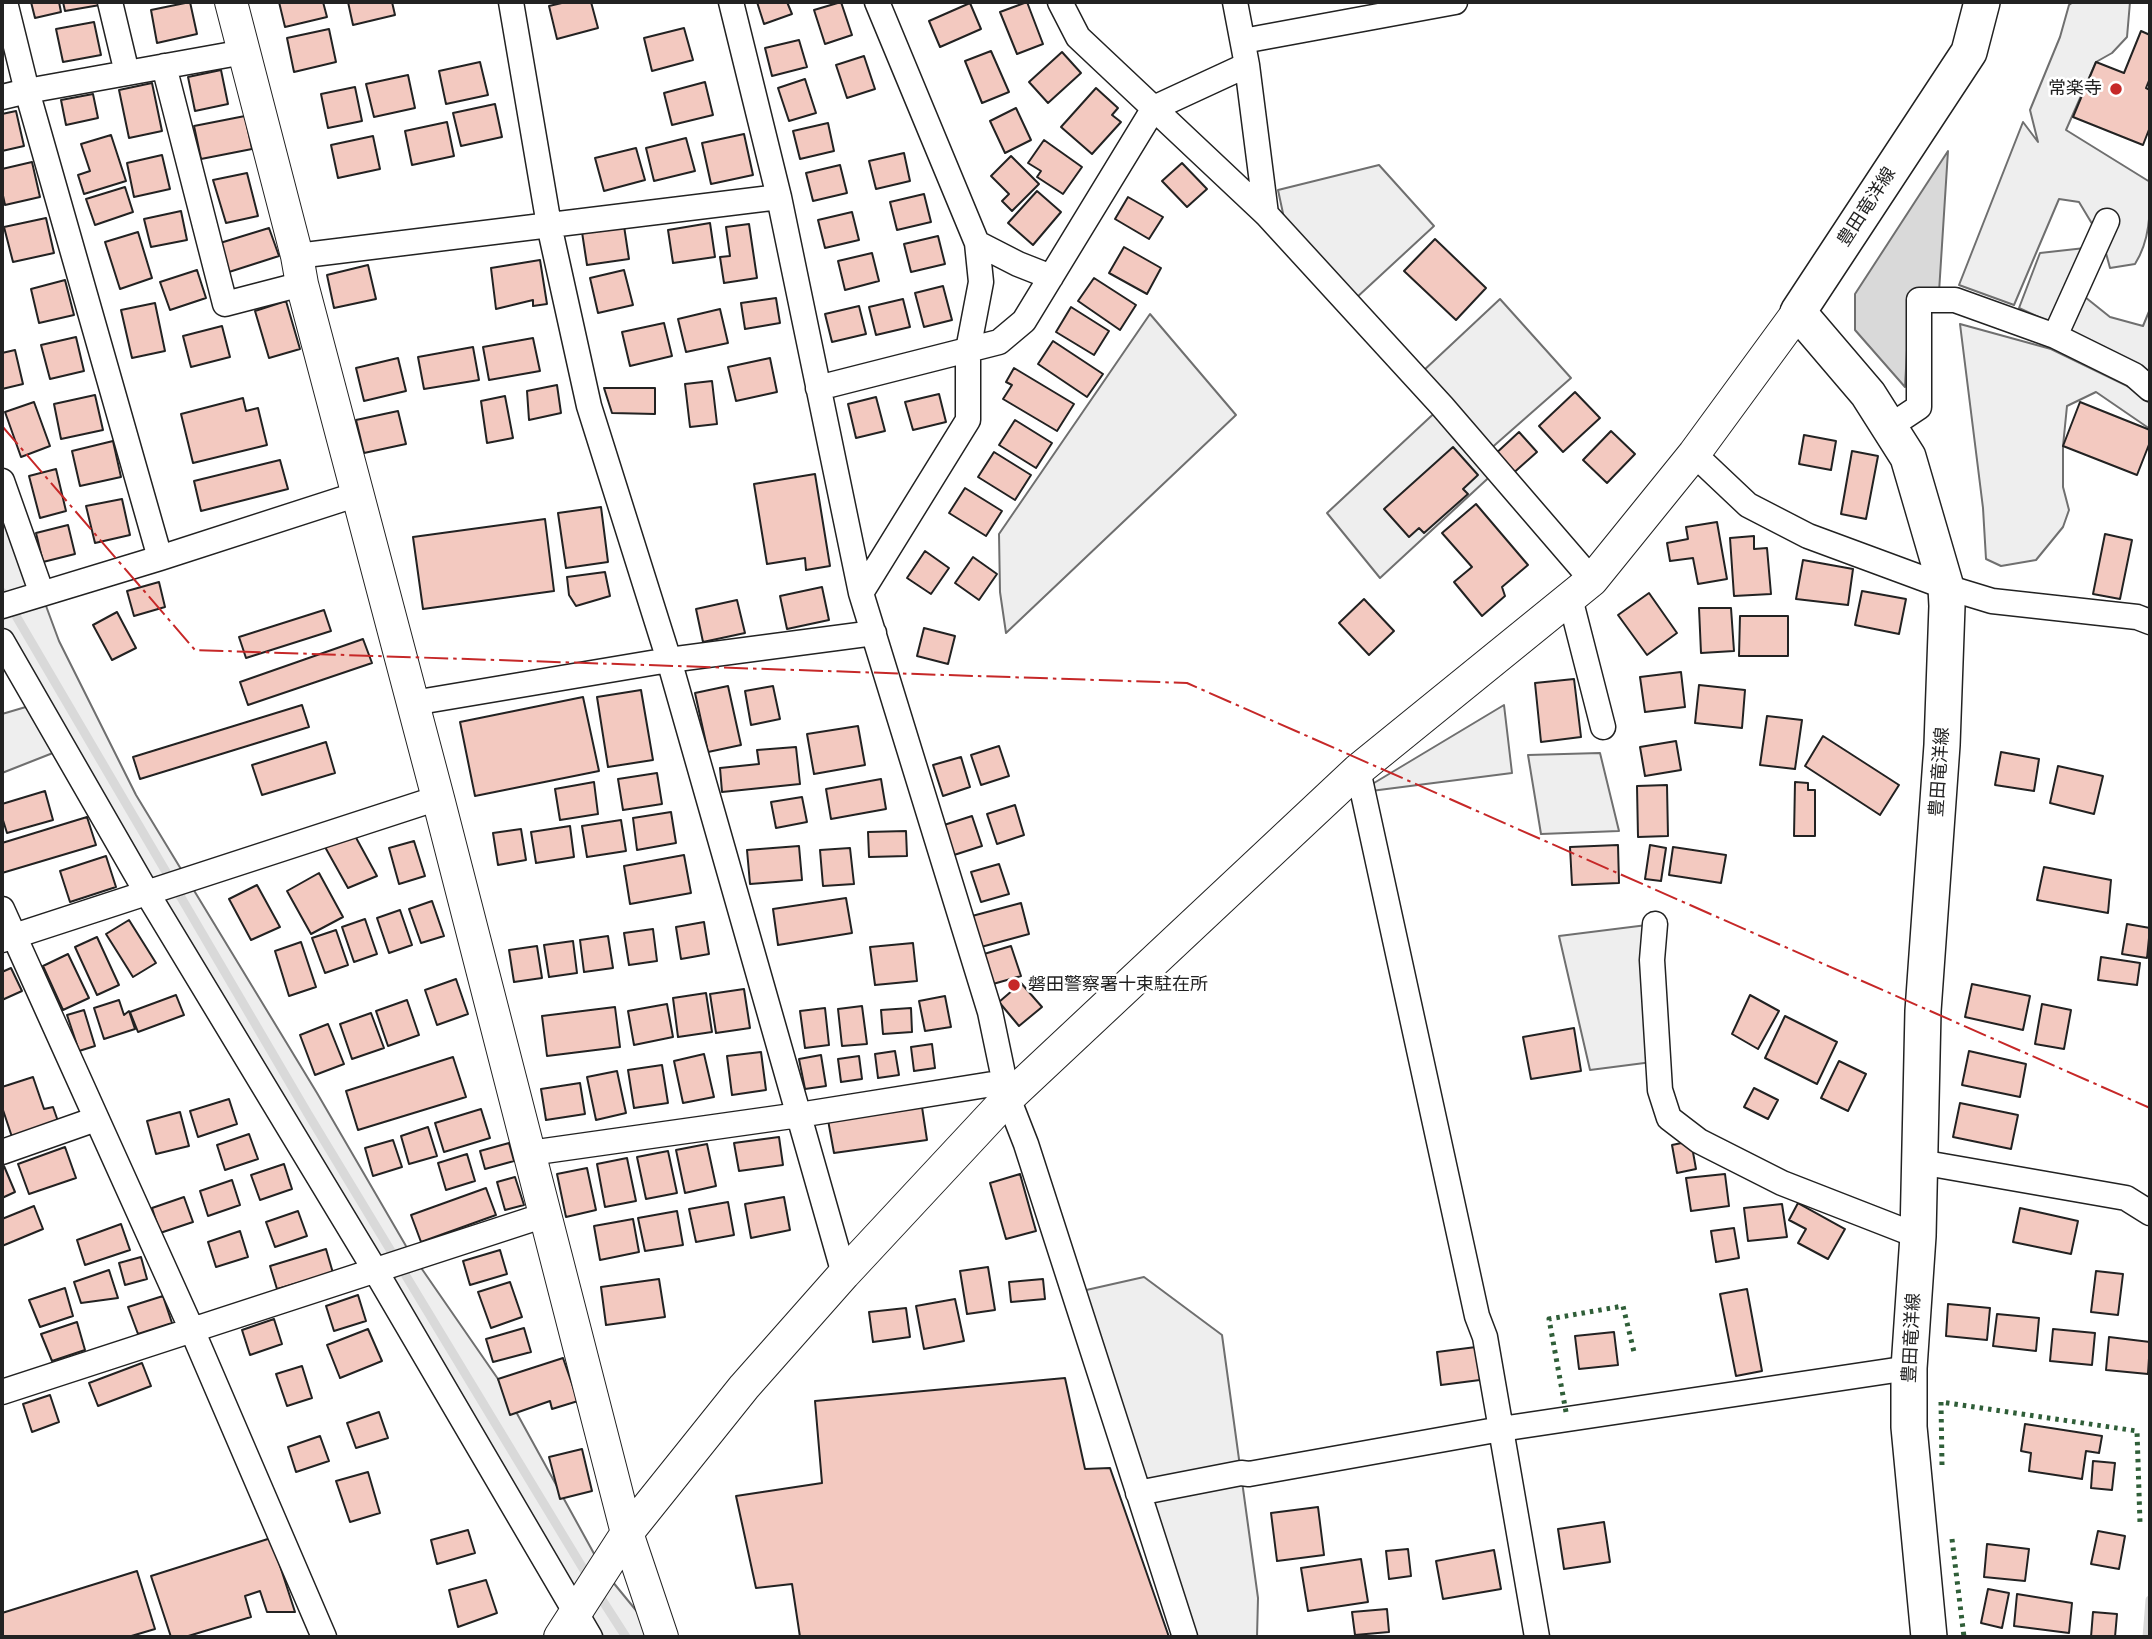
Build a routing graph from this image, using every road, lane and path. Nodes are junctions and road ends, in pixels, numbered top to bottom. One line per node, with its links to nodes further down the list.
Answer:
1 (5, 2): 15 (street)
2 (110, 2): 14 (street)
3 (231, 2): 11 (street)
4 (511, 2): 21 (street)
5 (731, 2): 18 (street)
6 (877, 2): 22 (street)
7 (1060, 2): 17 (street)
8 (1235, 2): 12 (street)
9 (1455, 2): 12 (street)
10 (1982, 2): 25 (main road, 豊田竜洋線)
11 (244, 52): 13 (street); 23 (street)
12 (1245, 53): 17 (street); 19 (street)
13 (164, 66): 14 (street); 23 (street)
14 (127, 73): 15 (street)
15 (27, 91): 16 (street); 34 (street)
16 (2, 97)
17 (1154, 108): 19 (street); 24 (street)
18 (779, 197): 21 (street); 28 (street)
19 (1266, 214): 36 (street)
20 (2107, 222): 26 (street)
21 (549, 225): 23 (street); 43 (street)
22 (977, 243): 24 (street); 27 (street)
23 (300, 270): 33 (street)
24 (1051, 277): 27 (street)
25 (1798, 312): 30 (main road, 豊田竜洋線); 31 (street)
26 (2055, 336): 29 (street); 30 (street)
27 (968, 350): 28 (street); 37 (street)
28 (818, 388): 37 (street)
29 (2150, 389)
30 (1889, 427): 35 (main road, 豊田竜洋線)
31 (1694, 454): 35 (street); 36 (street)
32 (2, 481): 38 (street)
33 (358, 494): 34 (street); 44 (street)
34 (160, 558): 38 (street)
35 (1946, 587): 40 (street); 57 (main road, 豊田竜洋線)
36 (1581, 589): 45 (street); 46 (street)
37 (861, 593): 41 (street)
38 (41, 594): 39 (street)
39 (2, 606)
40 (2150, 622)
41 (874, 634): 43 (street); 52 (street)
42 (2, 642): 48 (street)
43 (669, 660): 44 (street); 53 (street)
44 (413, 704): 47 (street)
45 (1603, 727)
46 (1358, 770): 52 (street); 66 (street)
47 (438, 798): 48 (street); 56 (street)
48 (146, 894): 51 (street); 61 (street)
49 (2, 909): 51 (street)
50 (1655, 924): 60 (street)
51 (8, 938): 54 (street)
52 (1007, 1090): 53 (street); 62 (street); 67 (street)
53 (799, 1115): 56 (street); 62 (street)
54 (96, 1119): 55 (street); 63 (street)
55 (2, 1152)
56 (530, 1153): 59 (street)
57 (1920, 1162): 58 (street); 60 (main road, 豊田竜洋線)
58 (2150, 1213)
59 (545, 1215): 61 (street); 68 (street)
60 (1919, 1236): 64 (main road, 豊田竜洋線)
61 (375, 1270): 63 (street); 69 (street)
62 (844, 1274): 68 (street)
63 (192, 1330): 65 (street); 70 (street)
64 (1909, 1368): 66 (street); 74 (main road, 豊田竜洋線)
65 (2, 1392)
66 (1501, 1429): 67 (street); 73 (street)
67 (1138, 1493): 72 (street)
68 (627, 1533): 69 (street); 71 (street)
69 (575, 1629)
70 (324, 1637)
71 (662, 1637)
72 (1185, 1637)
73 (1537, 1637)
74 (1929, 1637)

